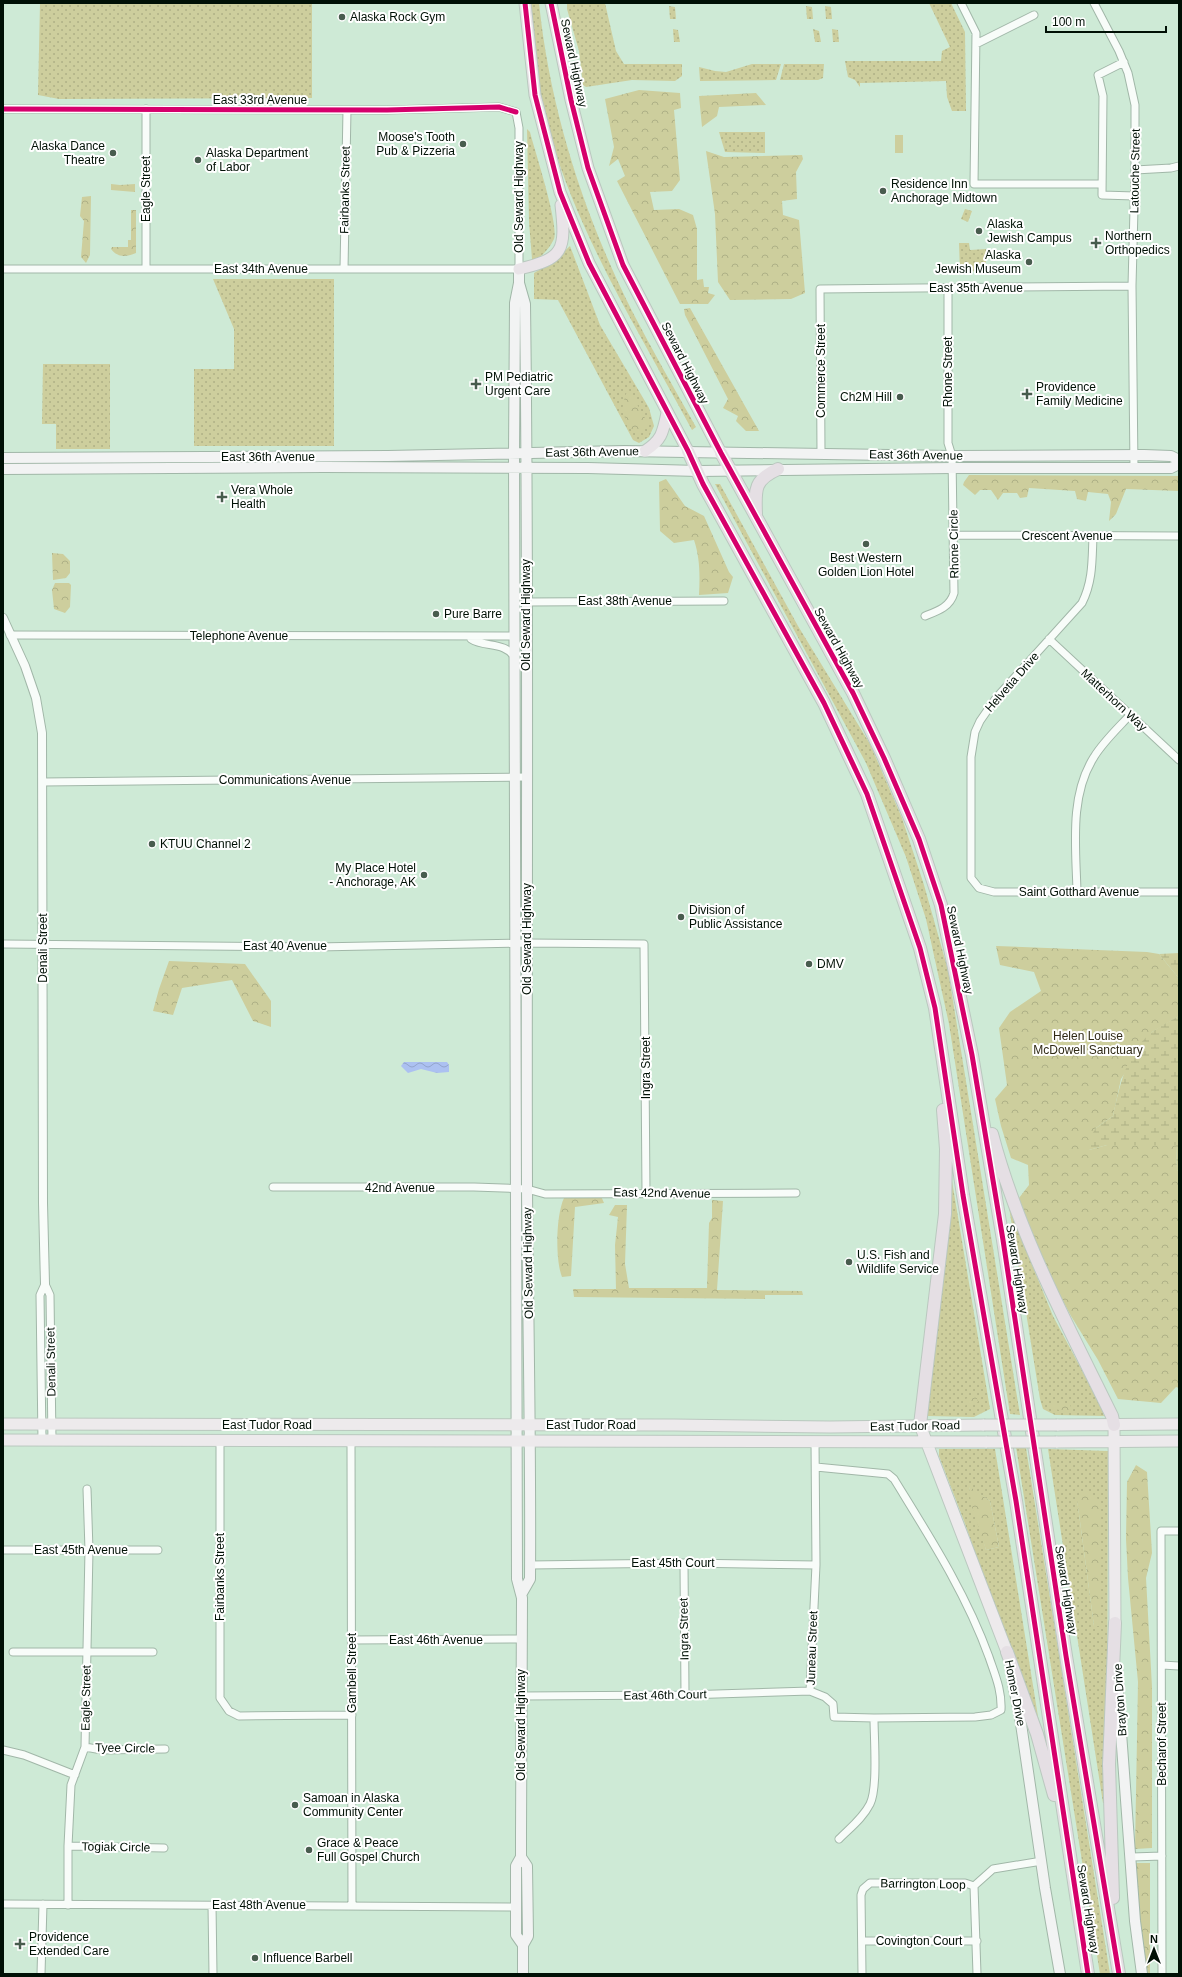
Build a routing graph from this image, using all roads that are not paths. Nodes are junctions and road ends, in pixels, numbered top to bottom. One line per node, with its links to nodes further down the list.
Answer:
1 (526, 3): 15 (highway, Seward Highway)
2 (551, 3): 28 (highway, Seward Highway)
3 (961, 3): 6 (street)
4 (1094, 3): 7 (street, Latouche Street)
5 (1034, 15): 6 (street)
6 (976, 44): 14 (street)
7 (1124, 62): 13 (street, Latouche Street); 14 (street)
8 (3, 109): 9 (street, East 33rd Avenue)
9 (146, 109): 10 (street, East 33rd Avenue); 18 (street, Eagle Street)
10 (347, 110): 11 (street, East 33rd Avenue); 20 (street, Fairbanks Street)
11 (516, 112): 19 (street, Old Seward Highway)
12 (1179, 166): 13 (street)
13 (1135, 170): 16 (street, Latouche Street)
14 (1102, 184): 16 (street)
15 (560, 192): 19 (highway); 25 (highway, Seward Highway)
16 (1134, 196): 22 (street, Latouche Street)
17 (3, 269): 18 (street, East 34th Avenue)
18 (146, 269): 20 (street, East 34th Avenue)
19 (519, 269): 20 (street, East 34th Avenue); 21 (main road, Old Seward Highway)
20 (344, 270)
21 (519, 283): 30 (main road, Old Seward Highway); 31 (main road, Old Seward Highway)
22 (1132, 286): 23 (street, East 35th Avenue); 32 (street, Latouche Street)
23 (948, 288): 24 (street, East 35th Avenue); 33 (street, Rhone Street)
24 (820, 289): 29 (street, Commerce Street)
25 (667, 413): 26 (highway); 27 (highway, Seward Highway)
26 (645, 451): 27 (main road, East 36th Avenue); 31 (main road, East 36th Avenue)
27 (688, 451): 28 (main road, East 36th Avenue); 46 (highway, Seward Highway)
28 (721, 453): 29 (main road, East 36th Avenue); 45 (highway, Seward Highway)
29 (821, 453): 33 (main road, East 36th Avenue)
30 (514, 454): 31 (main road, East 36th Avenue); 34 (main road, East 36th Avenue); 40 (main road, Old Seward Highway)
31 (526, 454): 38 (main road, Old Seward Highway)
32 (1134, 455): 33 (main road, East 36th Avenue); 36 (main road, East 36th Avenue); 42 (street, Latouche Street)
33 (952, 456): 41 (street, Rhone Circle)
34 (326, 457): 35 (main road, East 36th Avenue); 39 (main road)
35 (3, 458)
36 (1179, 460)
37 (1179, 464): 42 (main road, East 36th Avenue)
38 (526, 467): 40 (main road, East 36th Avenue); 46 (main road, East 36th Avenue); 52 (main road, Old Seward Highway)
39 (256, 468): 40 (main road, East 36th Avenue); 43 (main road, East 36th Avenue)
40 (514, 468): 56 (main road, Old Seward Highway)
41 (952, 468): 42 (main road, East 36th Avenue); 44 (main road, East 36th Avenue); 48 (street, Rhone Circle)
42 (1134, 468)
43 (3, 469)
44 (778, 469): 45 (main road, East 36th Avenue); 47 (highway)
45 (730, 470): 46 (main road, East 36th Avenue); 47 (highway, Seward Highway)
46 (698, 471): 73 (highway, Seward Highway)
47 (756, 517): 74 (highway, Seward Highway)
48 (954, 536): 49 (street, Crescent Avenue); 53 (street, Rhone Circle)
49 (1093, 536): 50 (street, Crescent Avenue); 58 (street, Helvetia Drive)
50 (1179, 536)
51 (724, 601): 52 (street, East 38th Avenue)
52 (526, 602): 60 (main road, Old Seward Highway)
53 (925, 616)
54 (3, 618): 55 (street, Denali Street)
55 (10, 635): 57 (street, Telephone Avenue); 64 (street, Denali Street)
56 (515, 636): 57 (street, Telephone Avenue); 59 (main road, Old Seward Highway); 60 (main road)
57 (467, 637): 59 (street, Telephone Avenue)
58 (1049, 639): 61 (street, Matterhorn Way); 65 (street, Helvetia Drive)
59 (516, 660): 63 (main road, Old Seward Highway)
60 (526, 690): 63 (main road, Old Seward Highway)
61 (1130, 715): 62 (street, Matterhorn Way); 66 (street)
62 (1179, 760)
63 (521, 777): 64 (street, Communications Avenue); 68 (main road, Old Seward Highway); 70 (main road, Old Seward Highway)
64 (43, 782): 72 (street, Denali Street)
65 (979, 888): 66 (street, Saint Gotthard Avenue)
66 (1077, 892): 67 (street, Saint Gotthard Avenue)
67 (1179, 892)
68 (528, 943): 70 (street, East 40 Avenue); 71 (street, East 40 Avenue); 77 (main road, Old Seward Highway)
69 (3, 944): 72 (street, East 40 Avenue)
70 (516, 944): 72 (street, East 40 Avenue); 76 (main road, Old Seward Highway)
71 (644, 944): 78 (street, Ingra Street)
72 (43, 945): 80 (street, Denali Street)
73 (935, 1008): 86 (highway); 127 (highway, Seward Highway)
74 (972, 1055): 87 (highway); 144 (highway, Seward Highway)
75 (274, 1188): 76 (street, 42nd Avenue)
76 (516, 1189): 77 (street, 42nd Avenue); 83 (main road, Old Seward Highway)
77 (527, 1190): 78 (street, East 42nd Avenue); 84 (main road, Old Seward Highway)
78 (646, 1192): 79 (street, East 42nd Avenue)
79 (796, 1193)
80 (45, 1284): 82 (street, Denali Street)
81 (3, 1424): 82 (main road, East Tudor Road)
82 (47, 1424): 83 (main road, East Tudor Road); 89 (street, Denali Street)
83 (516, 1424): 84 (main road, East Tudor Road); 92 (main road, Old Seward Highway)
84 (530, 1424): 86 (main road, East Tudor Road); 93 (main road, Old Seward Highway)
85 (1179, 1424): 87 (main road, East Tudor Road)
86 (920, 1425): 87 (main road, East Tudor Road, bridge); 96 (main road, Homer Drive)
87 (1114, 1425): 97 (main road, Brayton Drive)
88 (3, 1440): 89 (main road, East Tudor Road)
89 (47, 1440): 90 (main road, East Tudor Road)
90 (220, 1440): 91 (main road, East Tudor Road); 120 (street, Fairbanks Street)
91 (351, 1440): 92 (main road, East Tudor Road); 110 (street, Gambell Street)
92 (516, 1440): 93 (main road, East Tudor Road); 107 (main road, Old Seward Highway)
93 (530, 1440): 94 (main road, East Tudor Road); 105 (main road, Old Seward Highway)
94 (815, 1440): 96 (main road, East Tudor Road); 98 (street, Juneau Street)
95 (1179, 1440): 97 (main road, East Tudor Road)
96 (927, 1442): 97 (main road, East Tudor Road, bridge); 114 (main road, Homer Drive)
97 (1114, 1442): 108 (main road, Brayton Drive)
98 (816, 1468): 106 (street, Juneau Street); 121 (street, Homer Drive)
99 (87, 1488): 102 (street, Eagle Street)
100 (1179, 1531): 115 (street, Becharof Street)
101 (3, 1550): 102 (street, East 45th Avenue)
102 (89, 1550): 103 (street, East 45th Avenue); 112 (street, Eagle Street)
103 (158, 1550)
104 (684, 1563): 105 (street, East 45th Court); 106 (street, East 45th Court); 118 (street, Ingra Street)
105 (530, 1565): 107 (main road, Old Seward Highway)
106 (816, 1565): 117 (street, Juneau Street)
107 (522, 1593): 109 (main road, Old Seward Highway)
108 (1115, 1623): 132 (main road, Brayton Drive); 144 (highway)
109 (521, 1639): 110 (street, East 46th Avenue); 119 (main road, Old Seward Highway)
110 (352, 1640): 120 (street, Gambell Street)
111 (13, 1652): 112 (street)
112 (87, 1652): 113 (street); 122 (street, Eagle Street)
113 (153, 1652)
114 (1007, 1652): 127 (highway); 133 (main road, Homer Drive)
115 (1162, 1666): 116 (street); 130 (street, Becharof Street)
116 (1179, 1666)
117 (810, 1692): 118 (street, East 46th Court); 121 (street, Juneau Street)
118 (685, 1695): 119 (street, East 46th Court)
119 (521, 1696): 131 (main road, Old Seward Highway)
120 (352, 1715): 139 (street, Gambell Street)
121 (874, 1718): 126 (street)
122 (85, 1747): 123 (street, Tyee Circle); 125 (street, Eagle Street)
123 (165, 1748)
124 (3, 1750): 125 (street)
125 (75, 1775): 128 (street, Eagle Street)
126 (839, 1839)
127 (1068, 1845): 152 (highway, Seward Highway)
128 (68, 1846): 129 (street, Togiak Circle); 137 (street, Eagle Street)
129 (164, 1848)
130 (1162, 1856): 132 (street); 155 (street, Becharof Street)
131 (521, 1857): 140 (main road, Old Seward Highway); 141 (main road, Old Seward Highway)
132 (1132, 1857): 154 (main road, Brayton Drive)
133 (1042, 1861): 134 (street, Barrington Loop); 151 (main road, Homer Drive)
134 (974, 1886): 142 (street, Barrington Loop); 143 (street, Barrington Loop)
135 (3, 1904): 136 (street, East 48th Avenue)
136 (43, 1904): 137 (street, East 48th Avenue); 146 (street)
137 (68, 1905): 138 (street, East 48th Avenue)
138 (212, 1905): 139 (street, East 48th Avenue); 147 (street)
139 (352, 1906): 140 (street, East 48th Avenue)
140 (516, 1906): 141 (main road); 145 (main road, Old Seward Highway)
141 (528, 1920): 145 (main road, Old Seward Highway)
142 (862, 1941): 143 (street, Covington Court); 149 (street, Barrington Loop)
143 (977, 1941): 150 (street, Barrington Loop)
144 (1115, 1941): 153 (highway, Seward Highway)
145 (523, 1945): 148 (main road, Old Seward Highway)
146 (42, 1974)
147 (213, 1974)
148 (523, 1974)
149 (862, 1974)
150 (977, 1974)
151 (1060, 1974)
152 (1088, 1974)
153 (1119, 1974)
154 (1142, 1974)
155 (1162, 1974)

